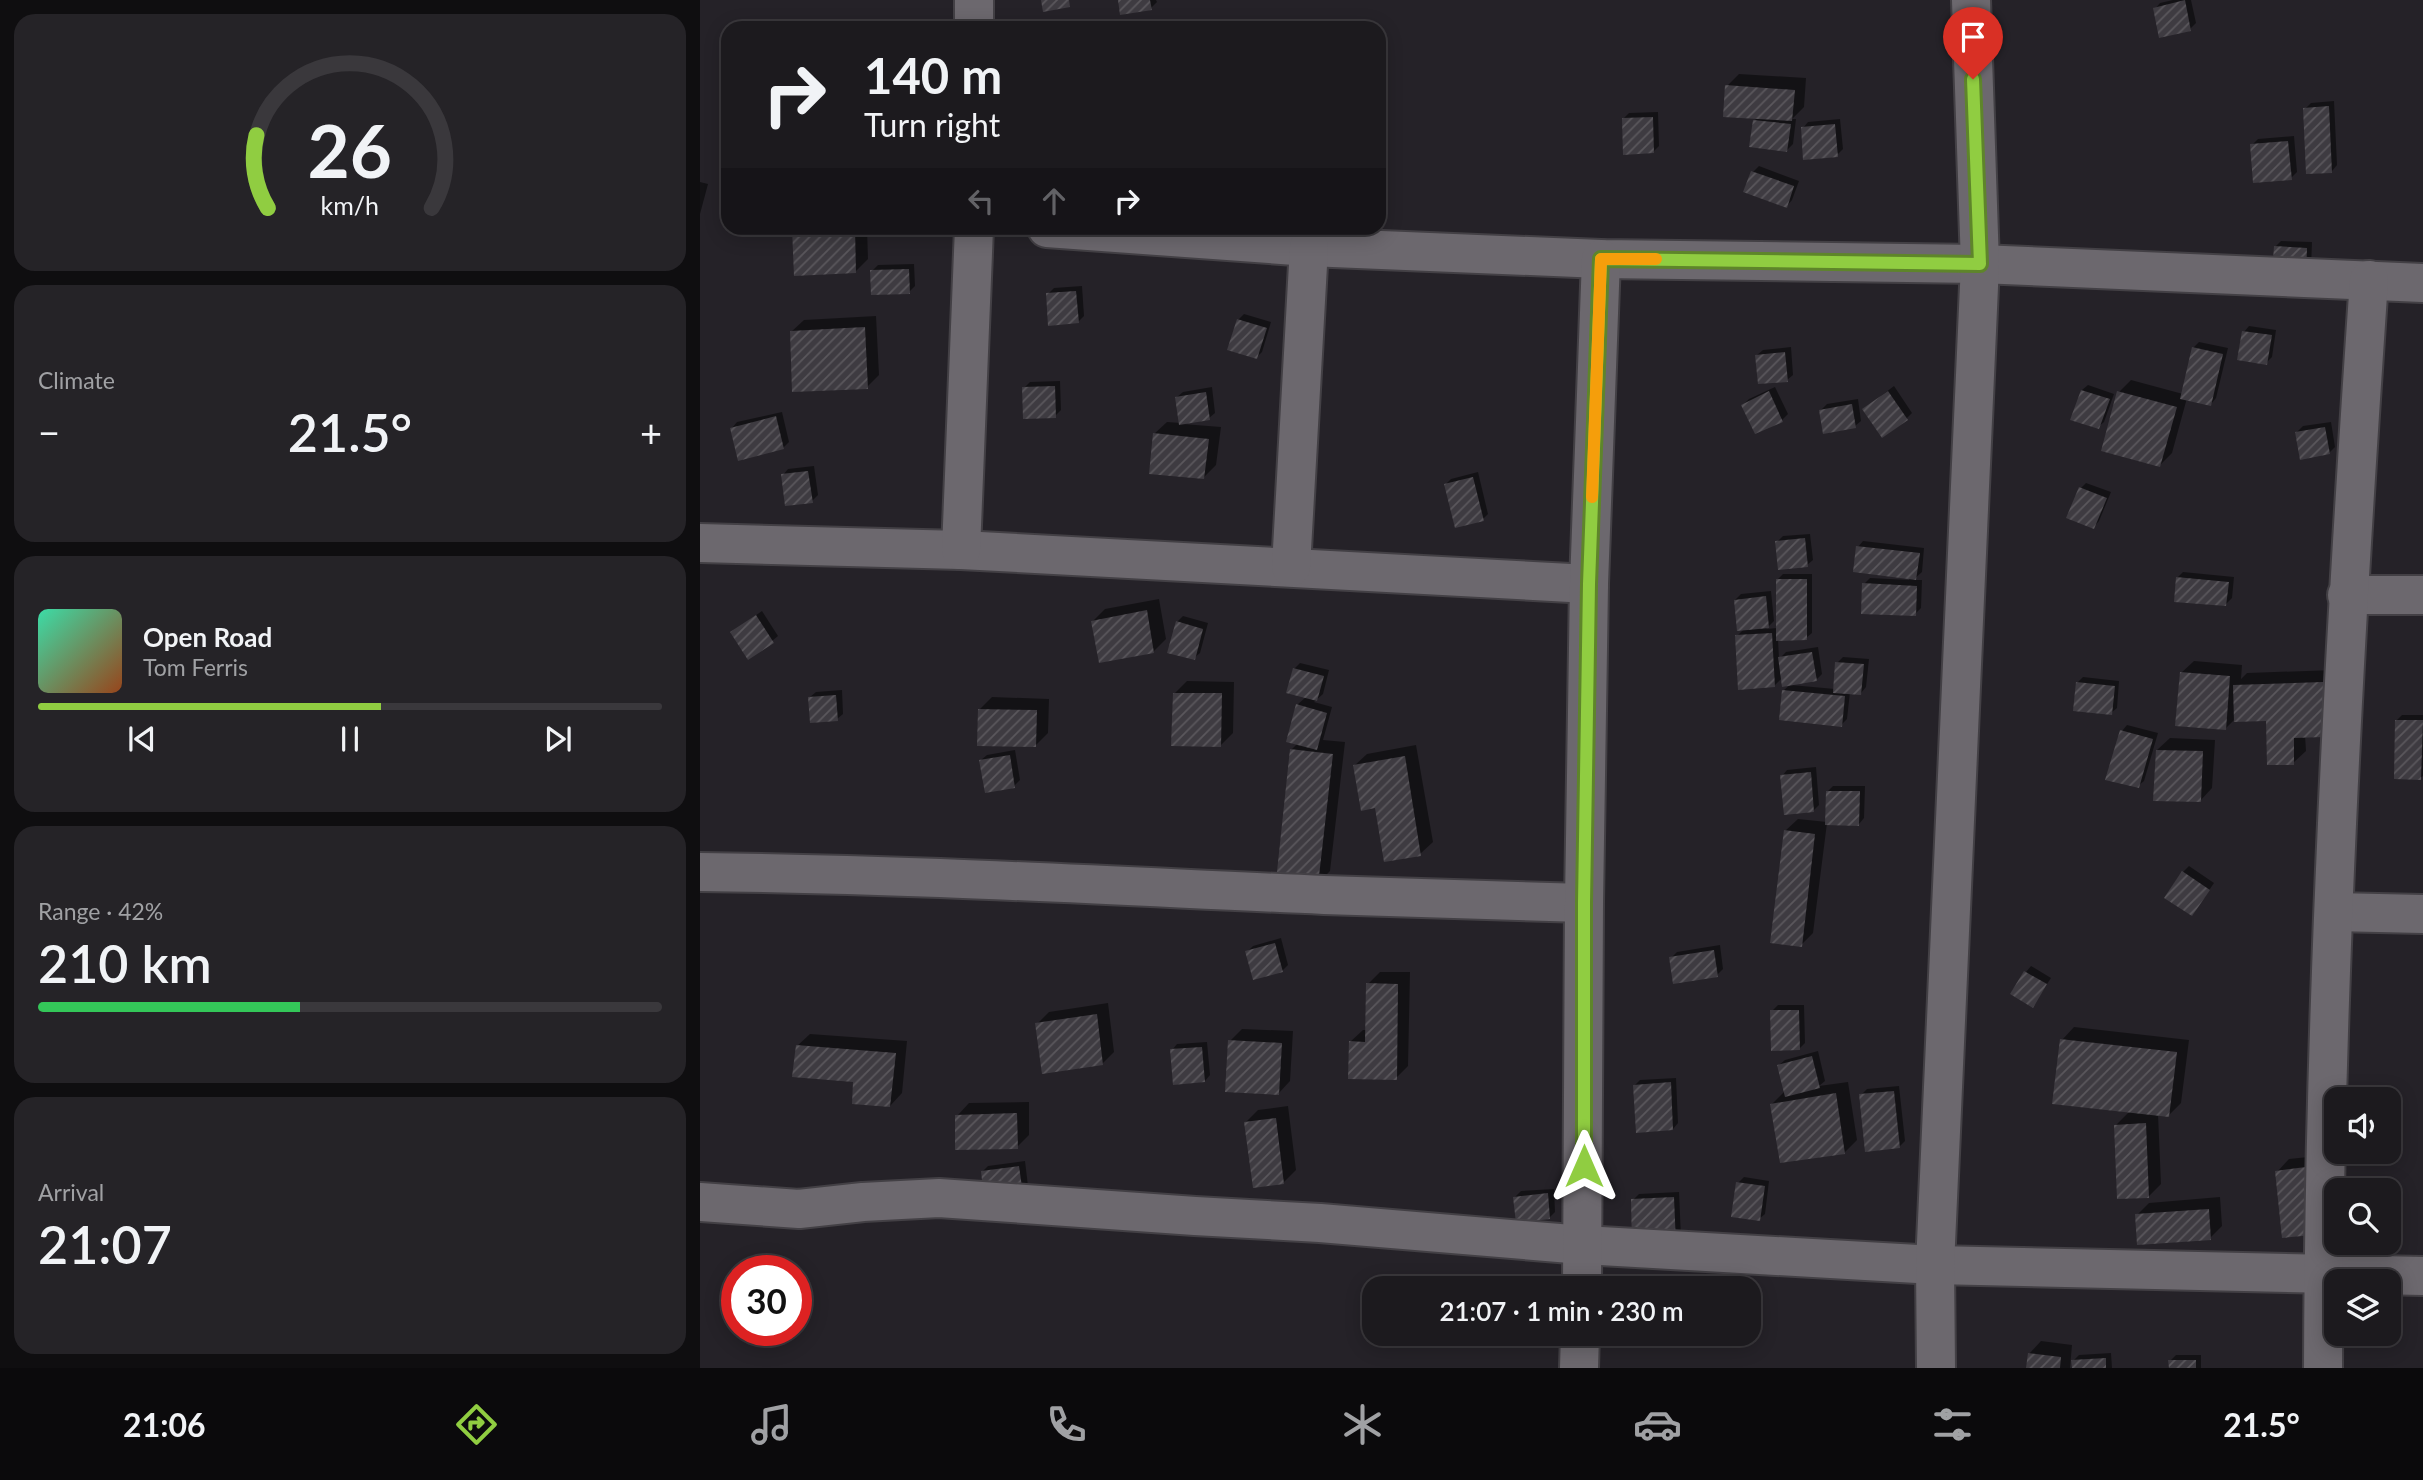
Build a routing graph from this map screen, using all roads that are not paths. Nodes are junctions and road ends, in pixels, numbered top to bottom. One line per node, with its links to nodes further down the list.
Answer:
1 (974, 0): 3 (street)
2 (1971, 0): 8 (street)
3 (974, 21)
4 (974, 235): 12 (street)
5 (1144, 235): 6 (street)
6 (1309, 247): 7 (street); 13 (street)
7 (1601, 259): 8 (street); 14 (street)
8 (1980, 264): 9 (street); 23 (street)
9 (2369, 280): 10 (street); 15 (street)
10 (2423, 282)
11 (700, 543): 12 (street)
12 (961, 550): 13 (street)
13 (1291, 567): 14 (street)
14 (1589, 584): 18 (street)
15 (2347, 595): 16 (street); 19 (street)
16 (2423, 595)
17 (700, 872): 18 (street)
18 (1584, 903): 22 (street)
19 (2334, 912): 20 (street); 24 (street)
20 (2423, 914)
21 (700, 1202): 22 (street)
22 (1583, 1245): 23 (street); 26 (street)
23 (1935, 1265): 25 (street); 31 (street)
24 (2324, 1269)
25 (2324, 1275): 32 (street)
26 (1582, 1276)
27 (2401, 1276): 28 (street)
28 (2423, 1276)
29 (1580, 1346): 30 (street)
30 (1579, 1368)
31 (1936, 1368)
32 (2323, 1368)

